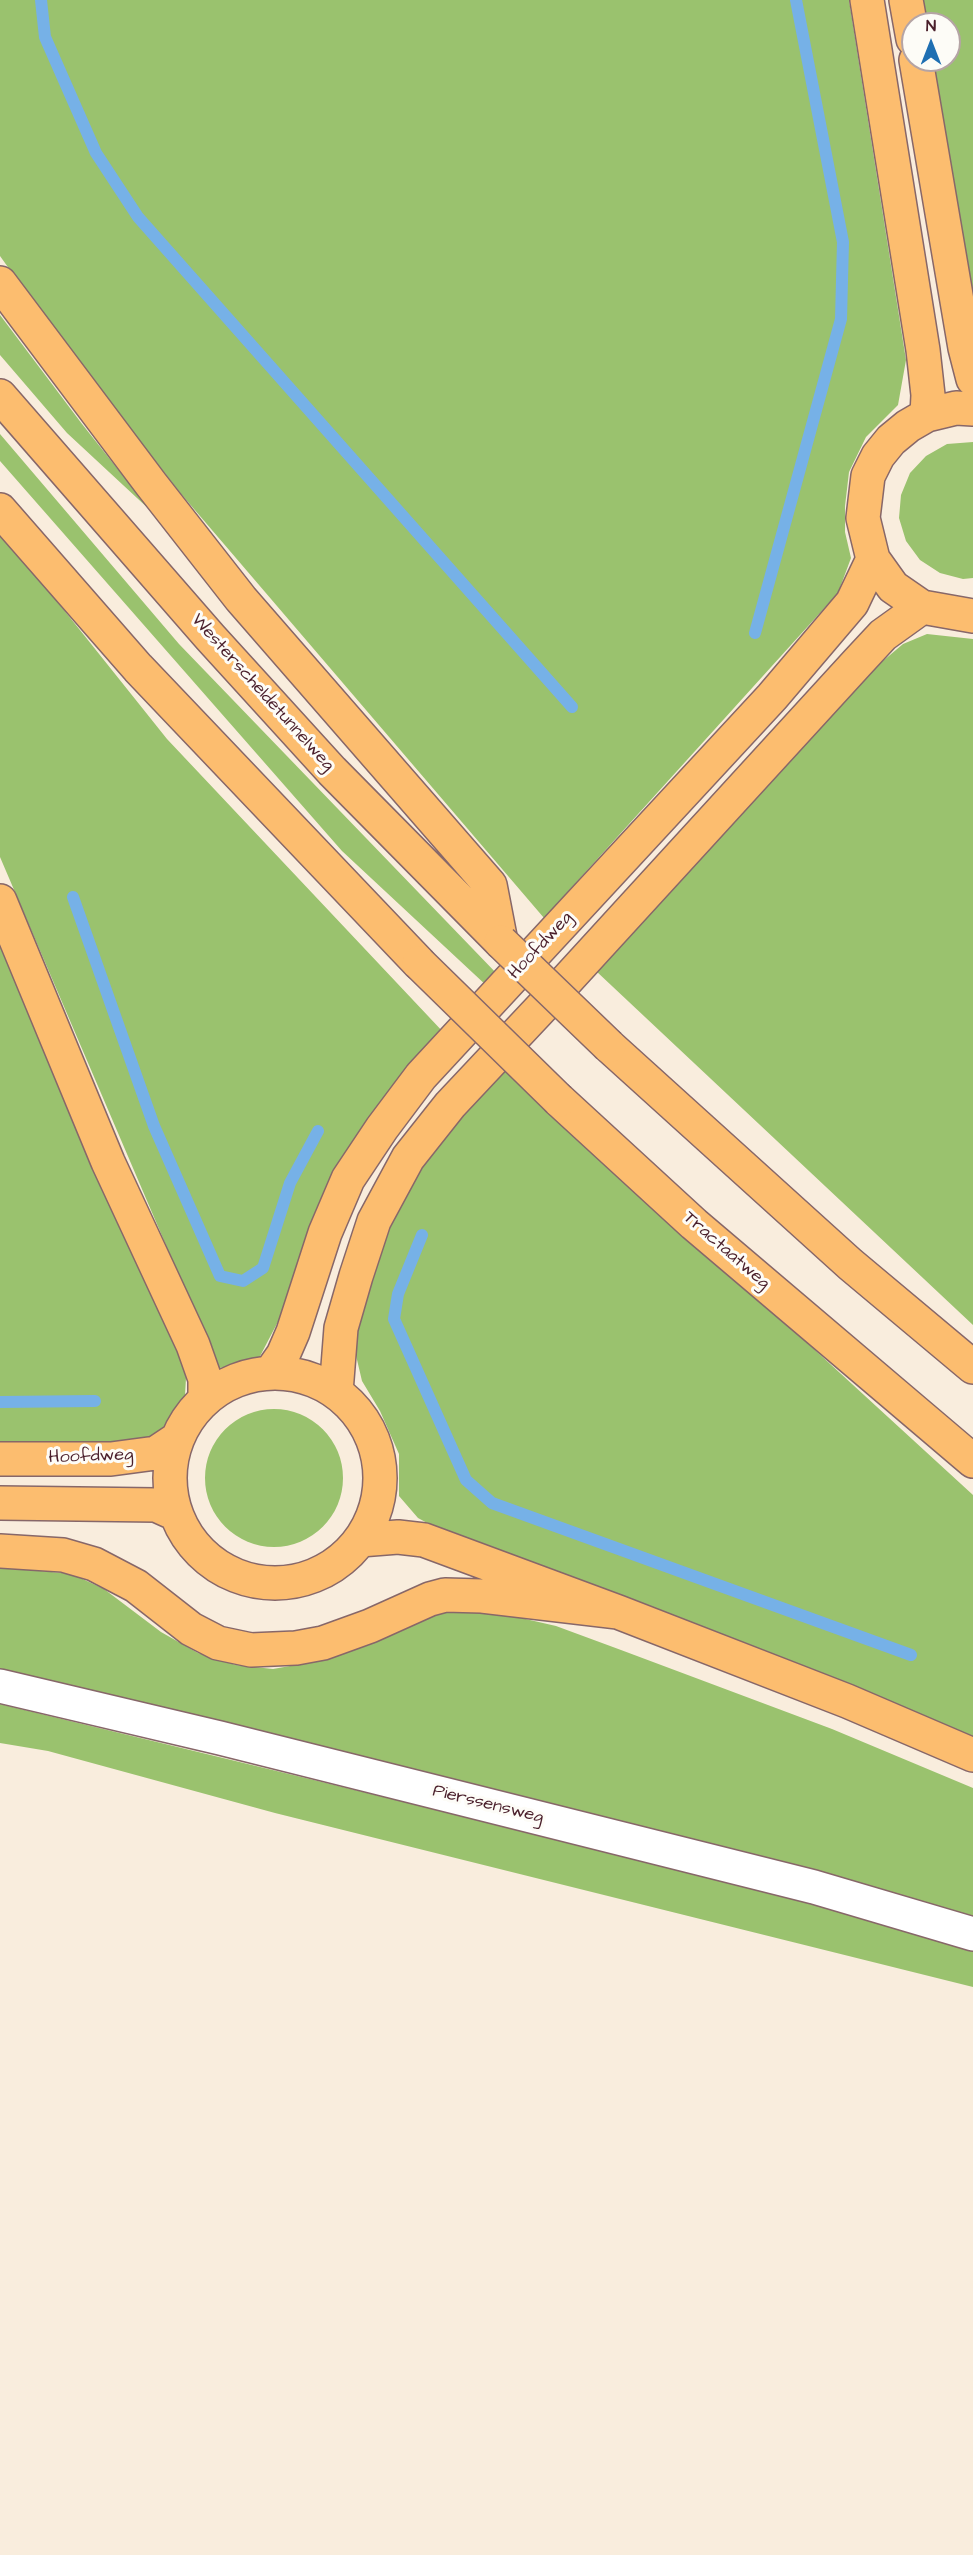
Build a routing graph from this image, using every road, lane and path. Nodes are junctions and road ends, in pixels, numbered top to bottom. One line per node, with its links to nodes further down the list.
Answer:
1 (867, 0): 7 (highway)
2 (918, 72): 4 (highway)
3 (0, 283): 13 (highway)
4 (973, 379)
5 (0, 396): 13 (highway, Westerscheldetunnelweg)
6 (973, 409): 7 (highway)
7 (927, 416): 9 (highway)
8 (0, 510): 20 (highway, Tractaatweg, bridge)
9 (873, 559): 10 (highway); 15 (highway, Hoofdweg)
10 (922, 607): 11 (highway); 16 (highway)
11 (973, 616)
12 (0, 901): 17 (highway)
13 (501, 942): 14 (highway, Westerscheldetunnelweg, bridge)
14 (973, 1367)
15 (272, 1372): 16 (highway); 17 (highway)
16 (336, 1392): 23 (highway)
17 (205, 1397): 18 (highway)
18 (177, 1439): 19 (highway, Hoofdweg); 22 (highway)
19 (0, 1459)
20 (973, 1461)
21 (0, 1503): 22 (highway)
22 (176, 1514): 23 (highway)
23 (360, 1540): 25 (highway)
24 (0, 1551): 25 (highway)
25 (618, 1612): 27 (highway)
26 (0, 1686): 28 (street, Pierssensweg)
27 (973, 1755)
28 (973, 1934)

